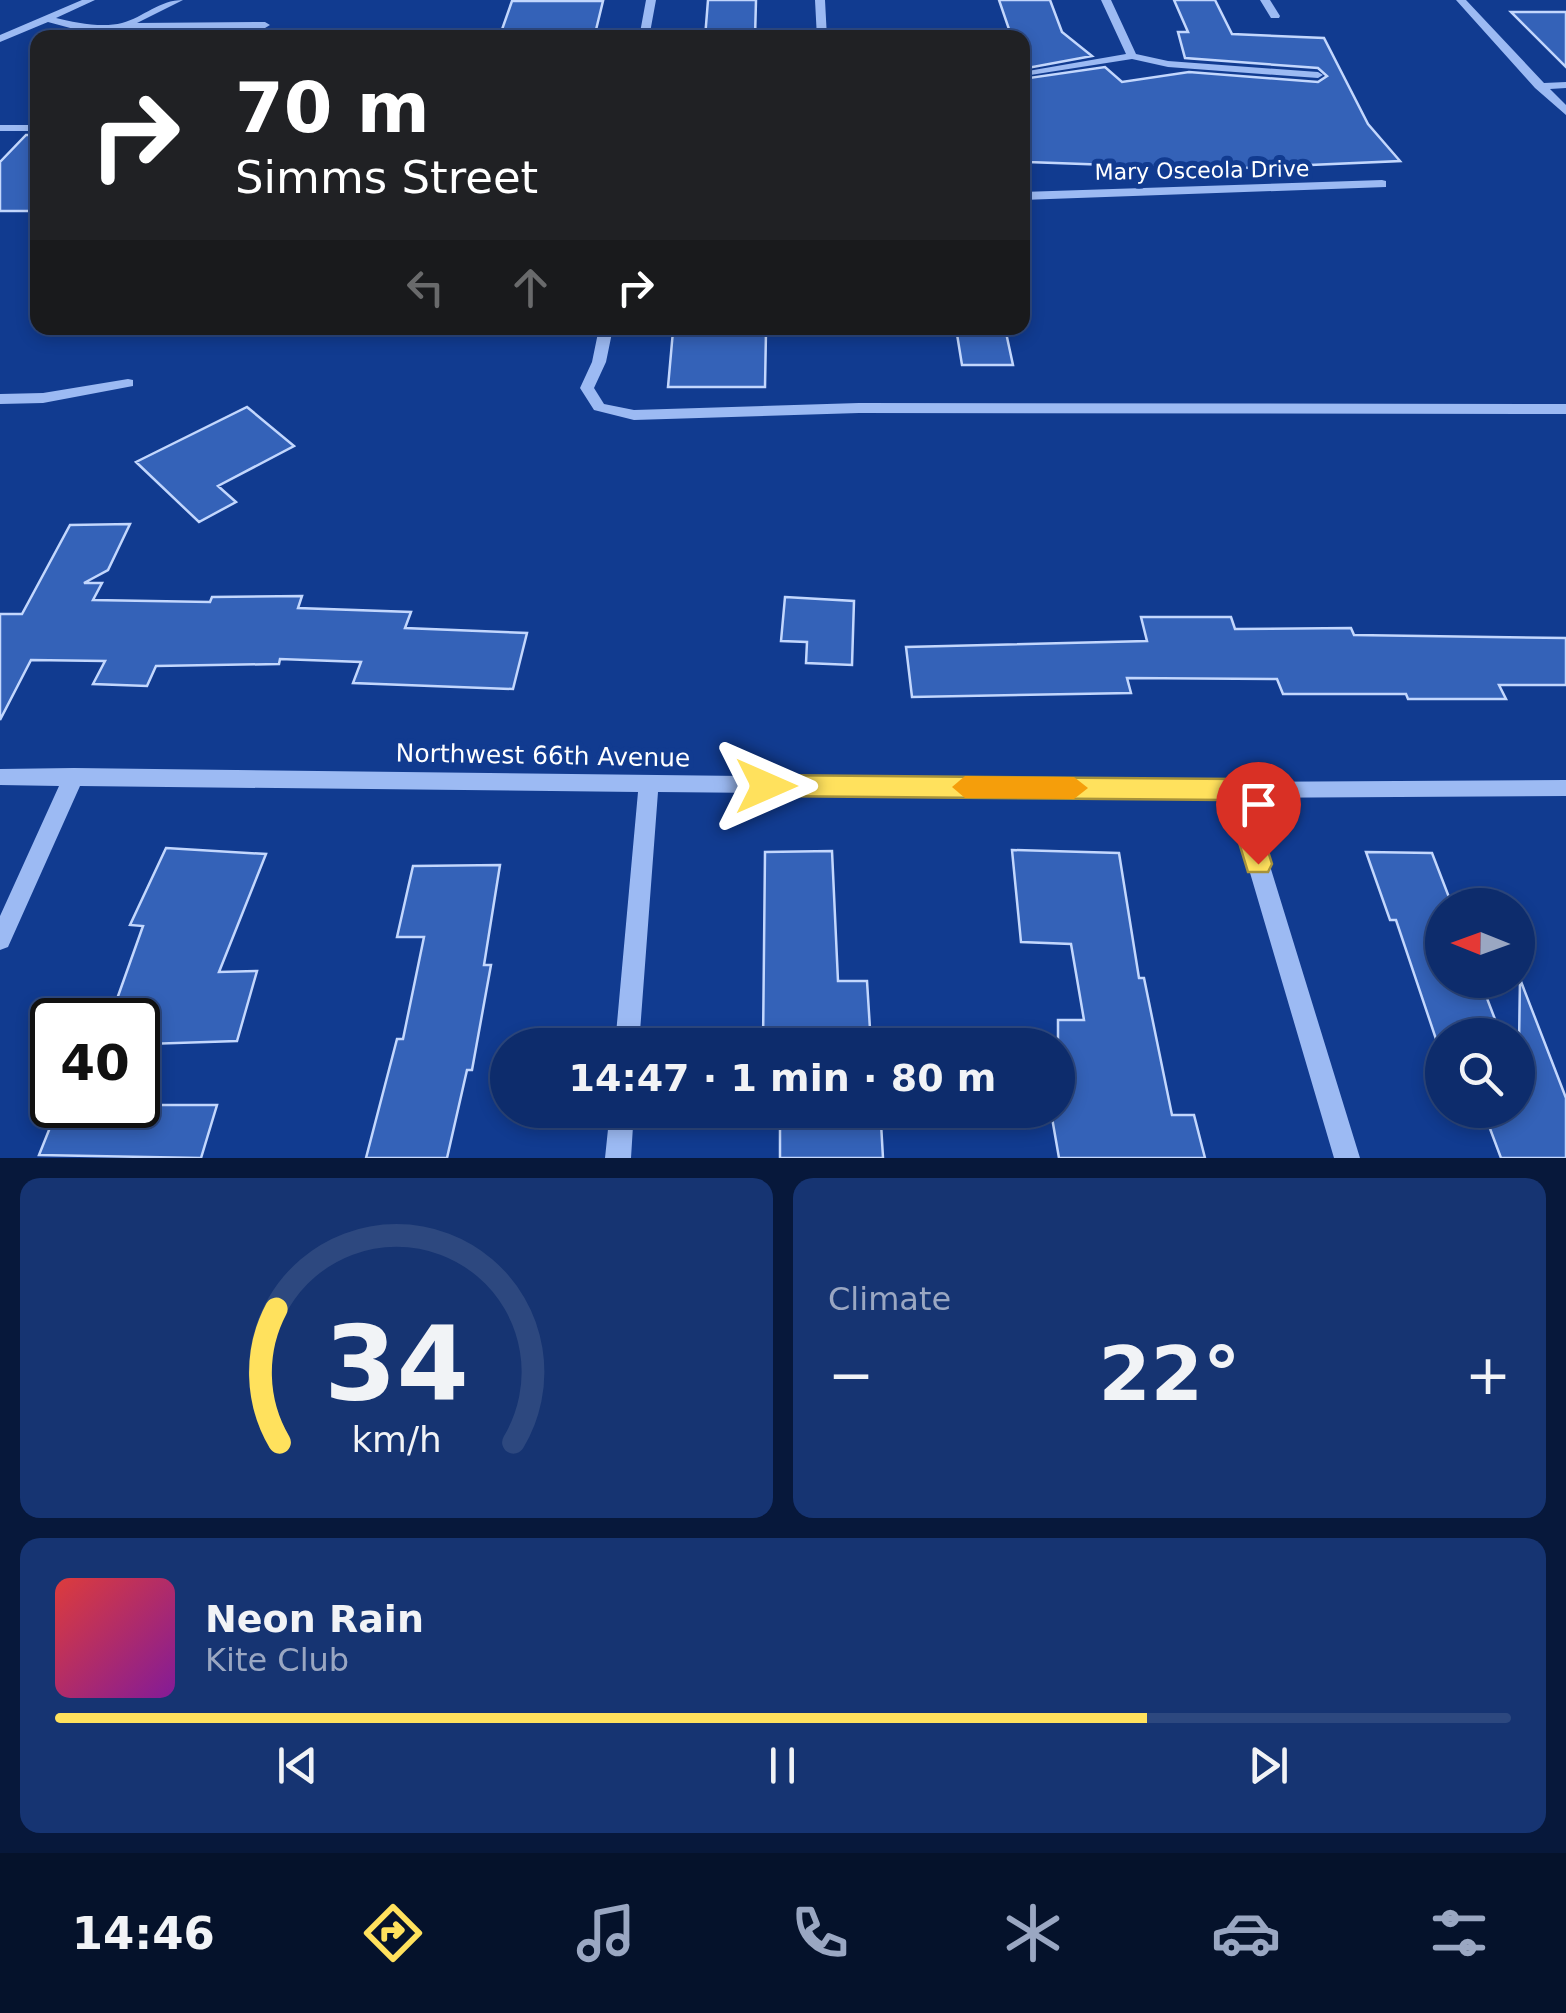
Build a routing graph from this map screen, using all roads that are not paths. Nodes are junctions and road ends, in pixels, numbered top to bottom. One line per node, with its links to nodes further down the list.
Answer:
1 (90, 0): 9 (street)
2 (178, 0): 11 (street)
3 (650, 0): 12 (street)
4 (820, 0): 13 (street)
5 (1106, 0): 15 (street)
6 (1265, 0): 8 (street)
7 (1461, 0): 18 (street)
8 (1275, 16)
9 (48, 19): 11 (street); 14 (street)
10 (264, 25): 11 (street)
11 (122, 27)
12 (645, 30)
13 (822, 30)
14 (0, 39)
15 (1132, 56): 16 (street); 17 (street)
16 (1030, 74)
17 (1318, 75)
18 (1540, 86): 19 (street); 20 (street)
19 (1566, 86)
20 (1566, 112)
21 (0, 128): 22 (street)
22 (30, 128)
23 (1382, 184): 24 (street, Mary Osceola Drive)
24 (1030, 196)
25 (605, 335): 28 (street)
26 (128, 383): 27 (street)
27 (0, 399)
28 (1566, 409)
29 (74, 776): 30 (street, Northwest 66th Avenue); 31 (street, Northwest 66th Avenue); 34 (street)
30 (0, 777)
31 (649, 784): 33 (street, Northwest 66th Avenue); 35 (street)
32 (1566, 788): 33 (street, Northwest 66th Avenue)
33 (1236, 790): 38 (street)
34 (0, 940)
35 (628, 1028)
36 (620, 1128): 37 (street)
37 (618, 1158)
38 (1346, 1158)

